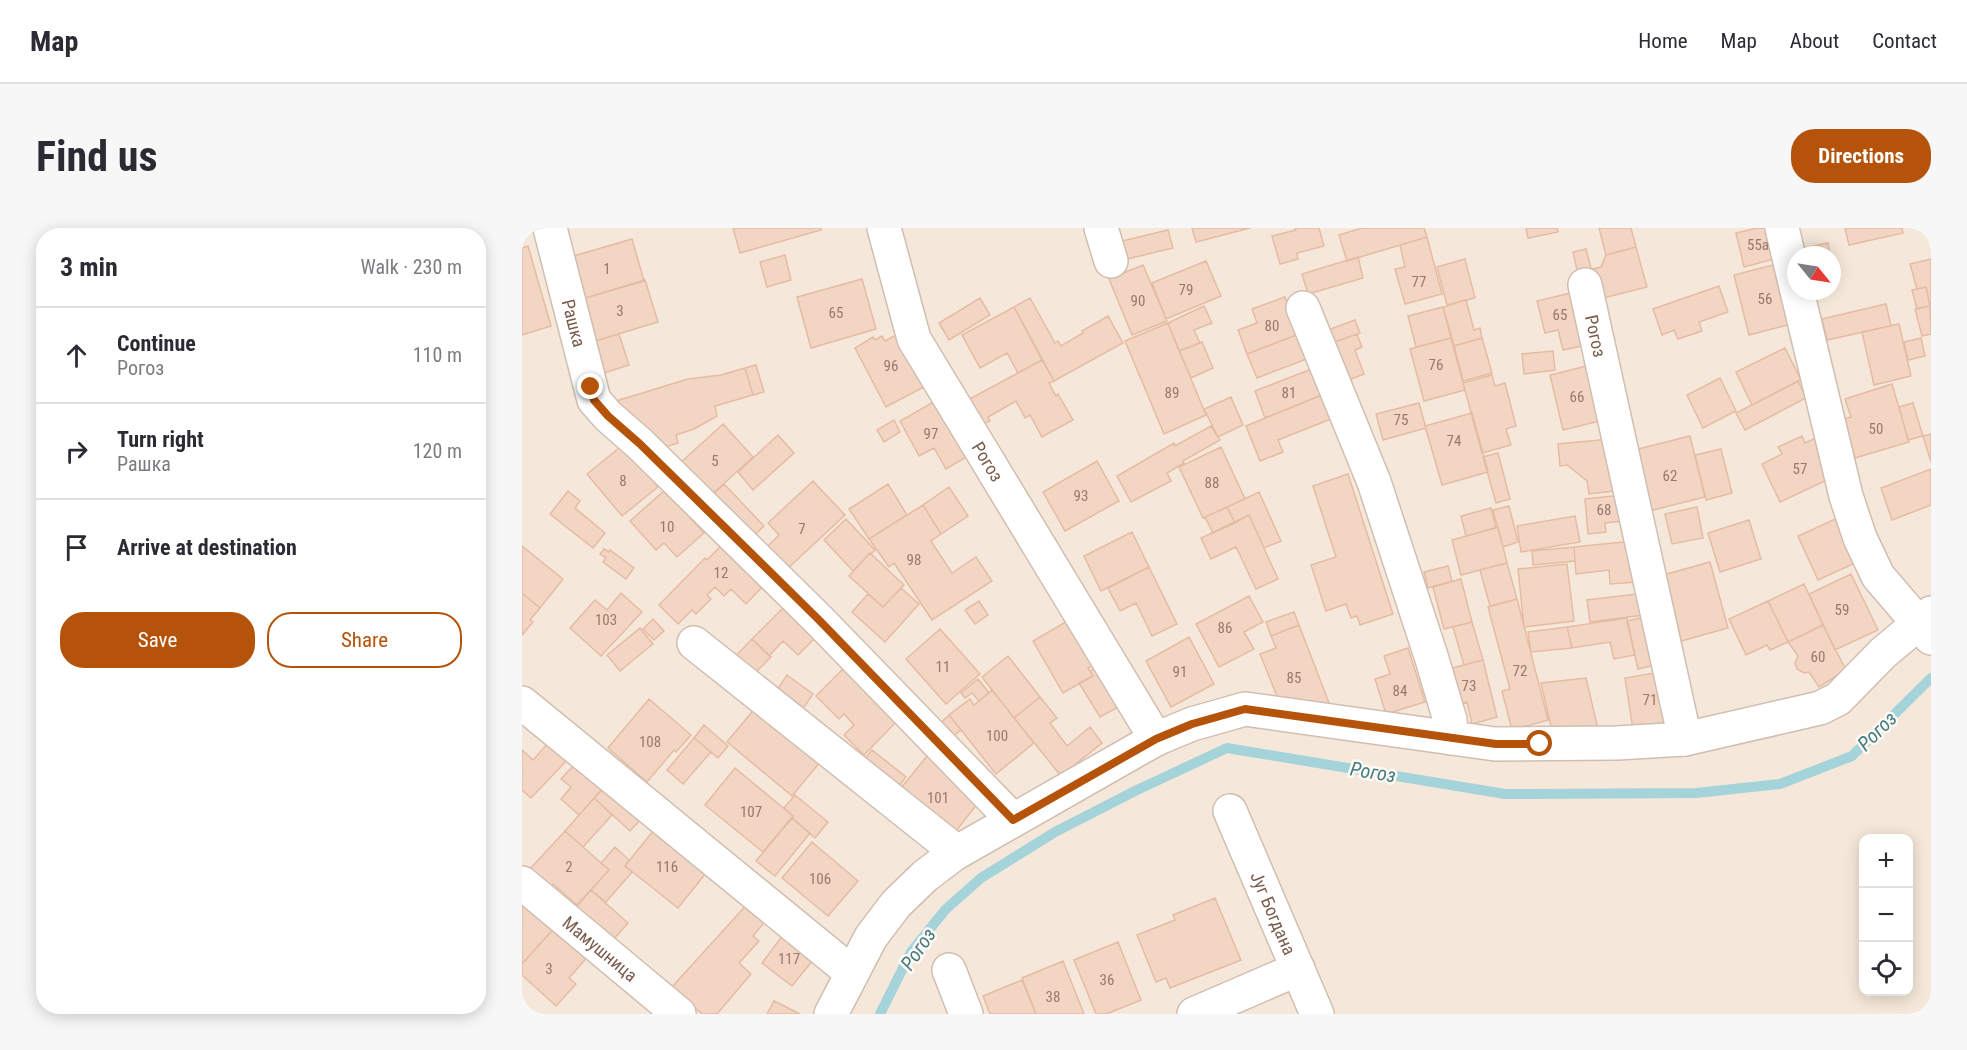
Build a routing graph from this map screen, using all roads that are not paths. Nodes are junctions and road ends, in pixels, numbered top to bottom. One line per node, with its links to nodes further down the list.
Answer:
1 (550, 228): 17 (street, Рашка)
2 (884, 228): 14 (street, Рогоз)
3 (1101, 228): 6 (street)
4 (1782, 228): 5 (street)
5 (1787, 250)
6 (1111, 261)
7 (1585, 285): 15 (street, Рогоз)
8 (1799, 300): 10 (street)
9 (1303, 308): 13 (street)
10 (1927, 624): 15 (street)
11 (694, 643): 18 (street)
12 (522, 703): 22 (street)
13 (1451, 738): 14 (street); 15 (street)
14 (1156, 739): 17 (street)
15 (1684, 739)
16 (1230, 811): 20 (street, Југ Богдана)
17 (1013, 820): 18 (street)
18 (954, 854): 22 (street)
19 (522, 883): 23 (street, Мамушница)
20 (1298, 969): 26 (street); 27 (street, Југ Богдана)
21 (949, 970): 25 (street)
22 (852, 973): 24 (street)
23 (679, 1014)
24 (831, 1014)
25 (966, 1014)
26 (1194, 1014)
27 (1317, 1014)

